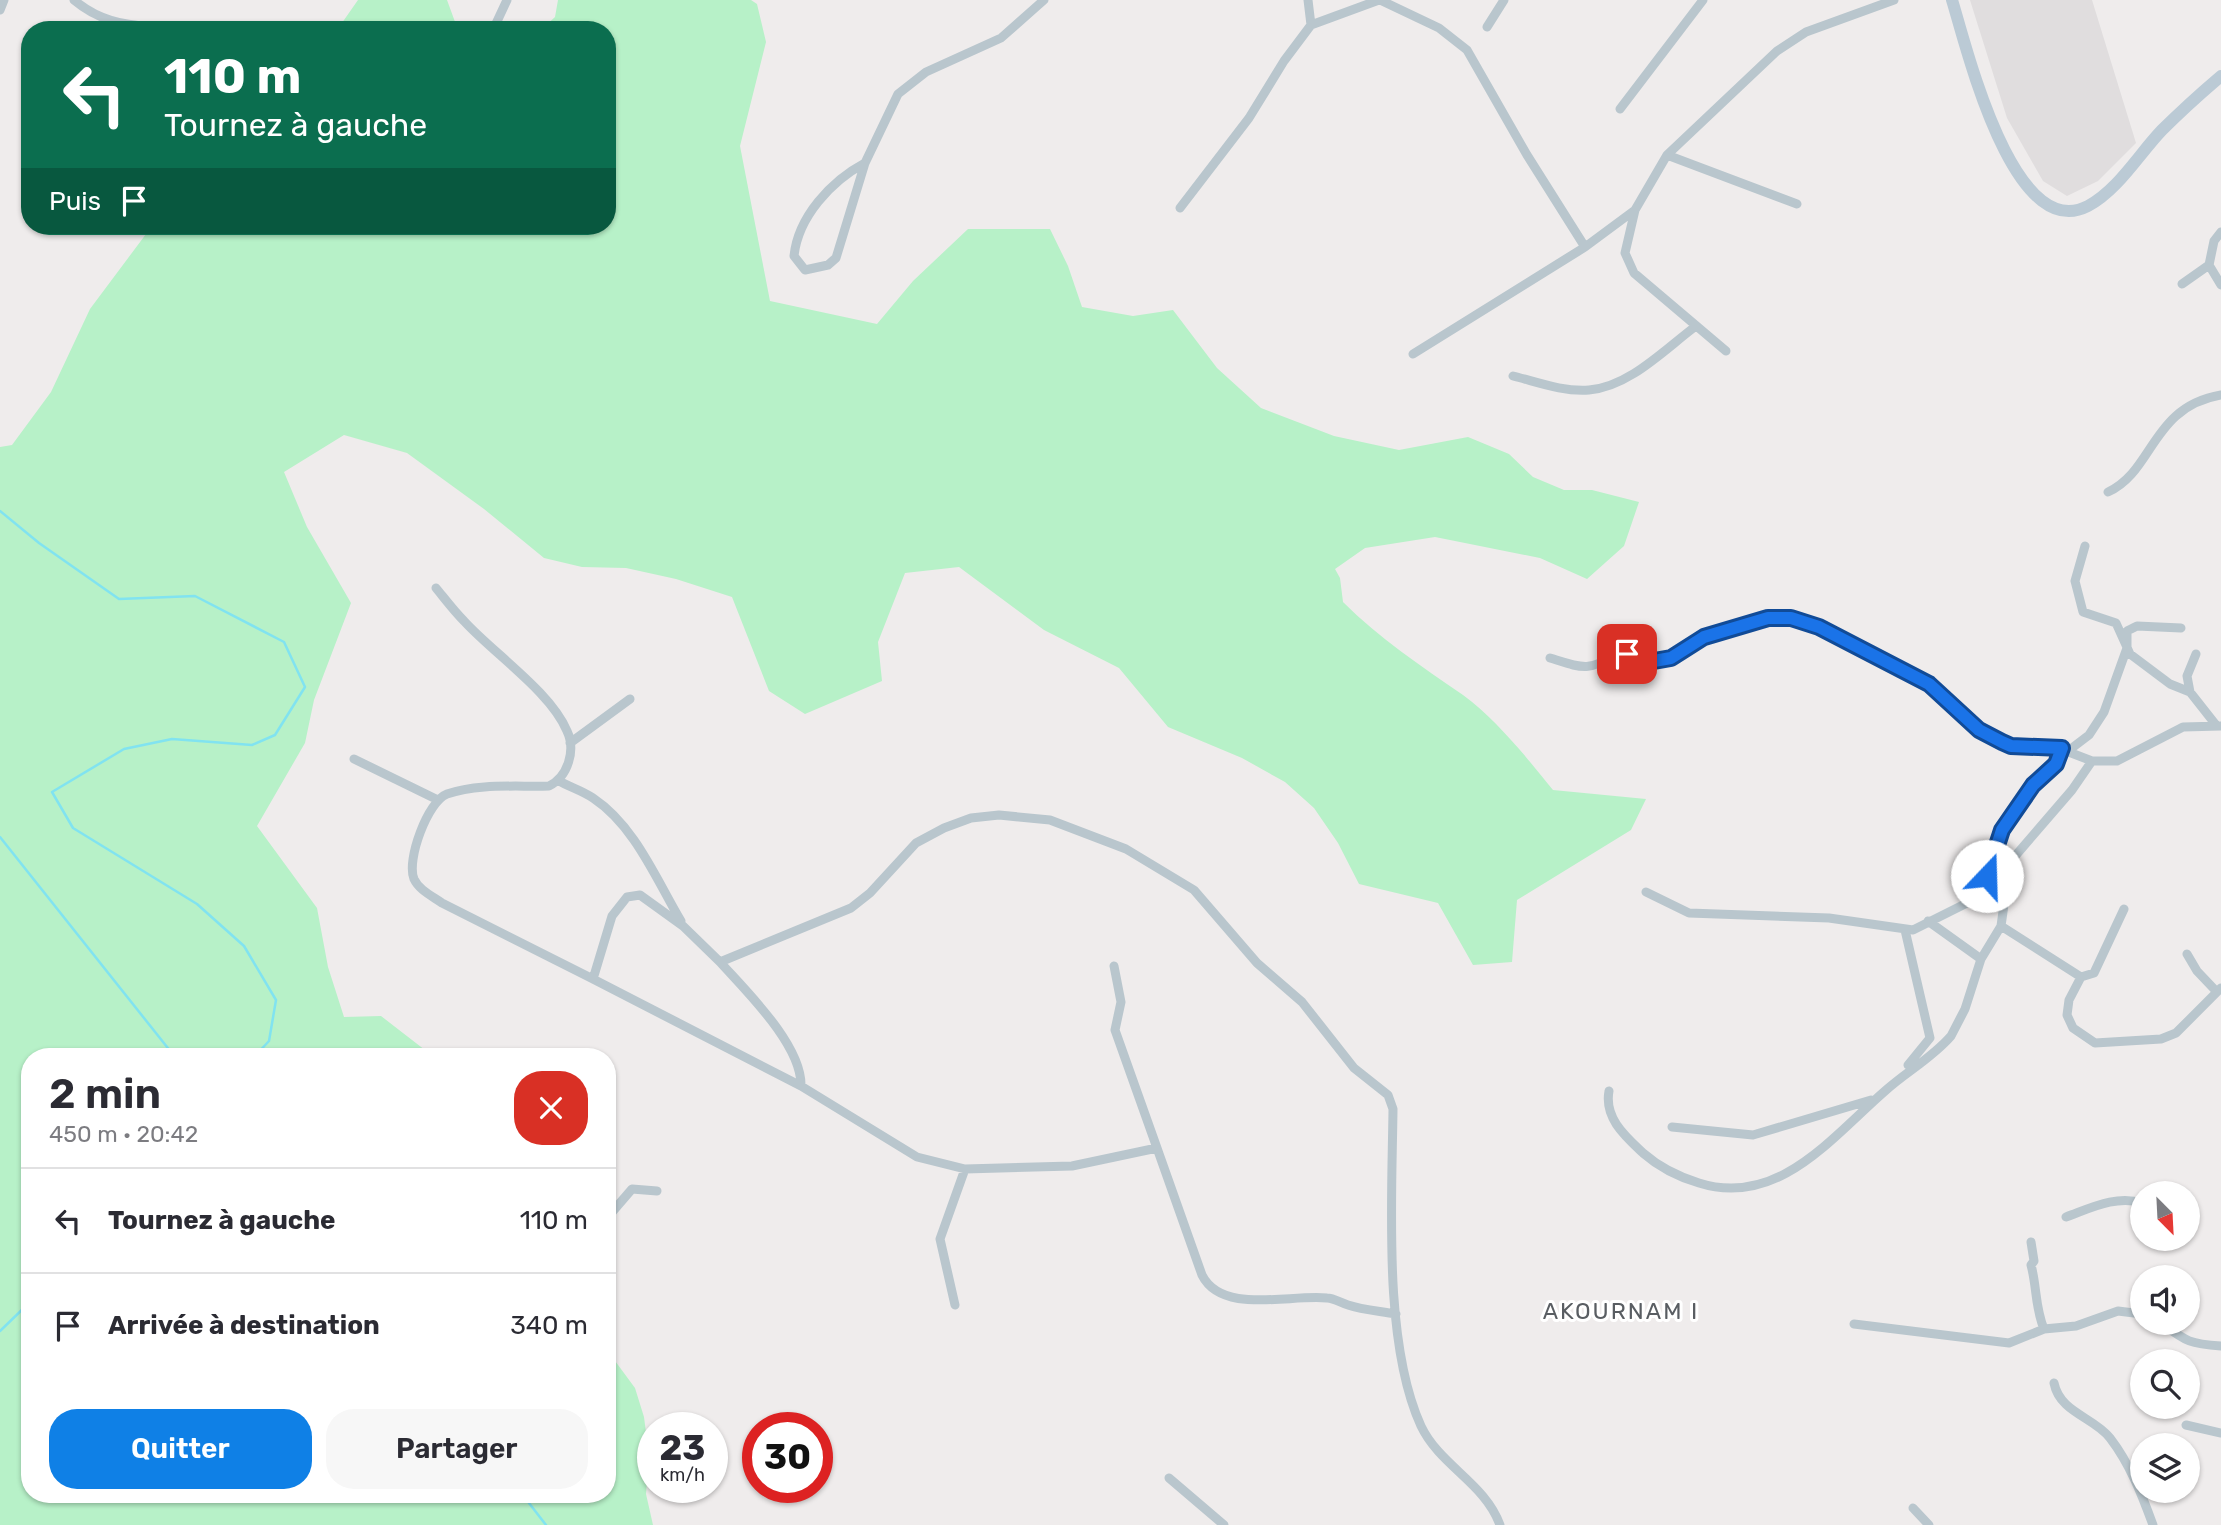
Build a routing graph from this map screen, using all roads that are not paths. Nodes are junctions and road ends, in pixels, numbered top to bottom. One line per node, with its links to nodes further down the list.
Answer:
1 (4, 0): 11 (street)
2 (74, 0): 12 (street)
3 (507, 0): 13 (street)
4 (1044, 0): 19 (street)
5 (1308, 0): 14 (street)
6 (1379, 0): 14 (street); 24 (street)
7 (1504, 0): 15 (street)
8 (1703, 0): 17 (street)
9 (1894, 0): 18 (street)
10 (1952, 0): 16 (street)
11 (0, 10)
12 (107, 21)
13 (497, 21)
14 (1311, 25): 21 (street)
15 (1487, 27)
16 (2221, 76)
17 (1620, 109)
18 (1667, 155): 20 (street); 22 (street)
19 (865, 163): 19 (street)
20 (1797, 204)
21 (1180, 208)
22 (1635, 210): 24 (street); 28 (street)
23 (2221, 232): 25 (street)
24 (1585, 247): 30 (street)
25 (2209, 265): 26 (street); 27 (street)
26 (2182, 284)
27 (2221, 285)
28 (1696, 326): 29 (street); 31 (street)
29 (1726, 351)
30 (1413, 354)
31 (1513, 376)
32 (2221, 395): 33 (street)
33 (2108, 492)
34 (2085, 546): 37 (street)
35 (436, 588): 43 (street)
36 (2181, 628): 37 (street)
37 (2127, 648): 40 (street); 44 (street)
38 (2196, 654): 40 (street)
39 (1550, 658): 44 (street)
40 (2190, 692): 42 (street)
41 (630, 699): 43 (street)
42 (2219, 726): 46 (street)
43 (570, 743): 47 (street)
44 (2065, 750): 46 (street); 49 (street)
45 (354, 759): 48 (street)
46 (2092, 761): 50 (street)
47 (559, 781): 48 (street); 54 (street)
48 (438, 800): 62 (street)
49 (1995, 859): 50 (street); 53 (street)
50 (2010, 862): 55 (street)
51 (1646, 892): 56 (street)
52 (2124, 909): 61 (street)
53 (1928, 921): 56 (street); 58 (street)
54 (683, 926): 59 (street); 62 (street)
55 (2001, 926): 58 (street); 61 (street)
56 (1905, 930): 64 (street)
57 (2187, 954): 63 (street)
58 (1981, 959): 65 (street)
59 (720, 962): 66 (street); 80 (street)
60 (1114, 966): 71 (street)
61 (2081, 977): 63 (street)
62 (593, 979): 66 (street)
63 (2218, 989)
64 (1930, 1038): 65 (street); 67 (street)
65 (1941, 1047): 67 (street)
66 (801, 1086): 72 (street)
67 (1886, 1090): 69 (street)
68 (1609, 1091): 69 (street)
69 (1877, 1099): 70 (street)
70 (1672, 1127)
71 (1157, 1148): 72 (street); 80 (street)
72 (965, 1169): 78 (street)
73 (657, 1191): 75 (street)
74 (2130, 1200): 76 (street)
75 (616, 1208)
76 (2066, 1217)
77 (2031, 1242): 82 (street)
78 (955, 1305)
79 (2130, 1312): 82 (street)
80 (1396, 1314): 91 (street)
81 (1854, 1324): 82 (street)
82 (2044, 1329)
83 (2175, 1335): 84 (street)
84 (2221, 1346)
85 (2054, 1383): 93 (street)
86 (2186, 1425): 87 (street)
87 (2221, 1433)
88 (1169, 1478): 90 (street)
89 (1913, 1508): 92 (street)
90 (1224, 1525)
91 (1500, 1525)
92 (1929, 1525)
93 (2153, 1525)

